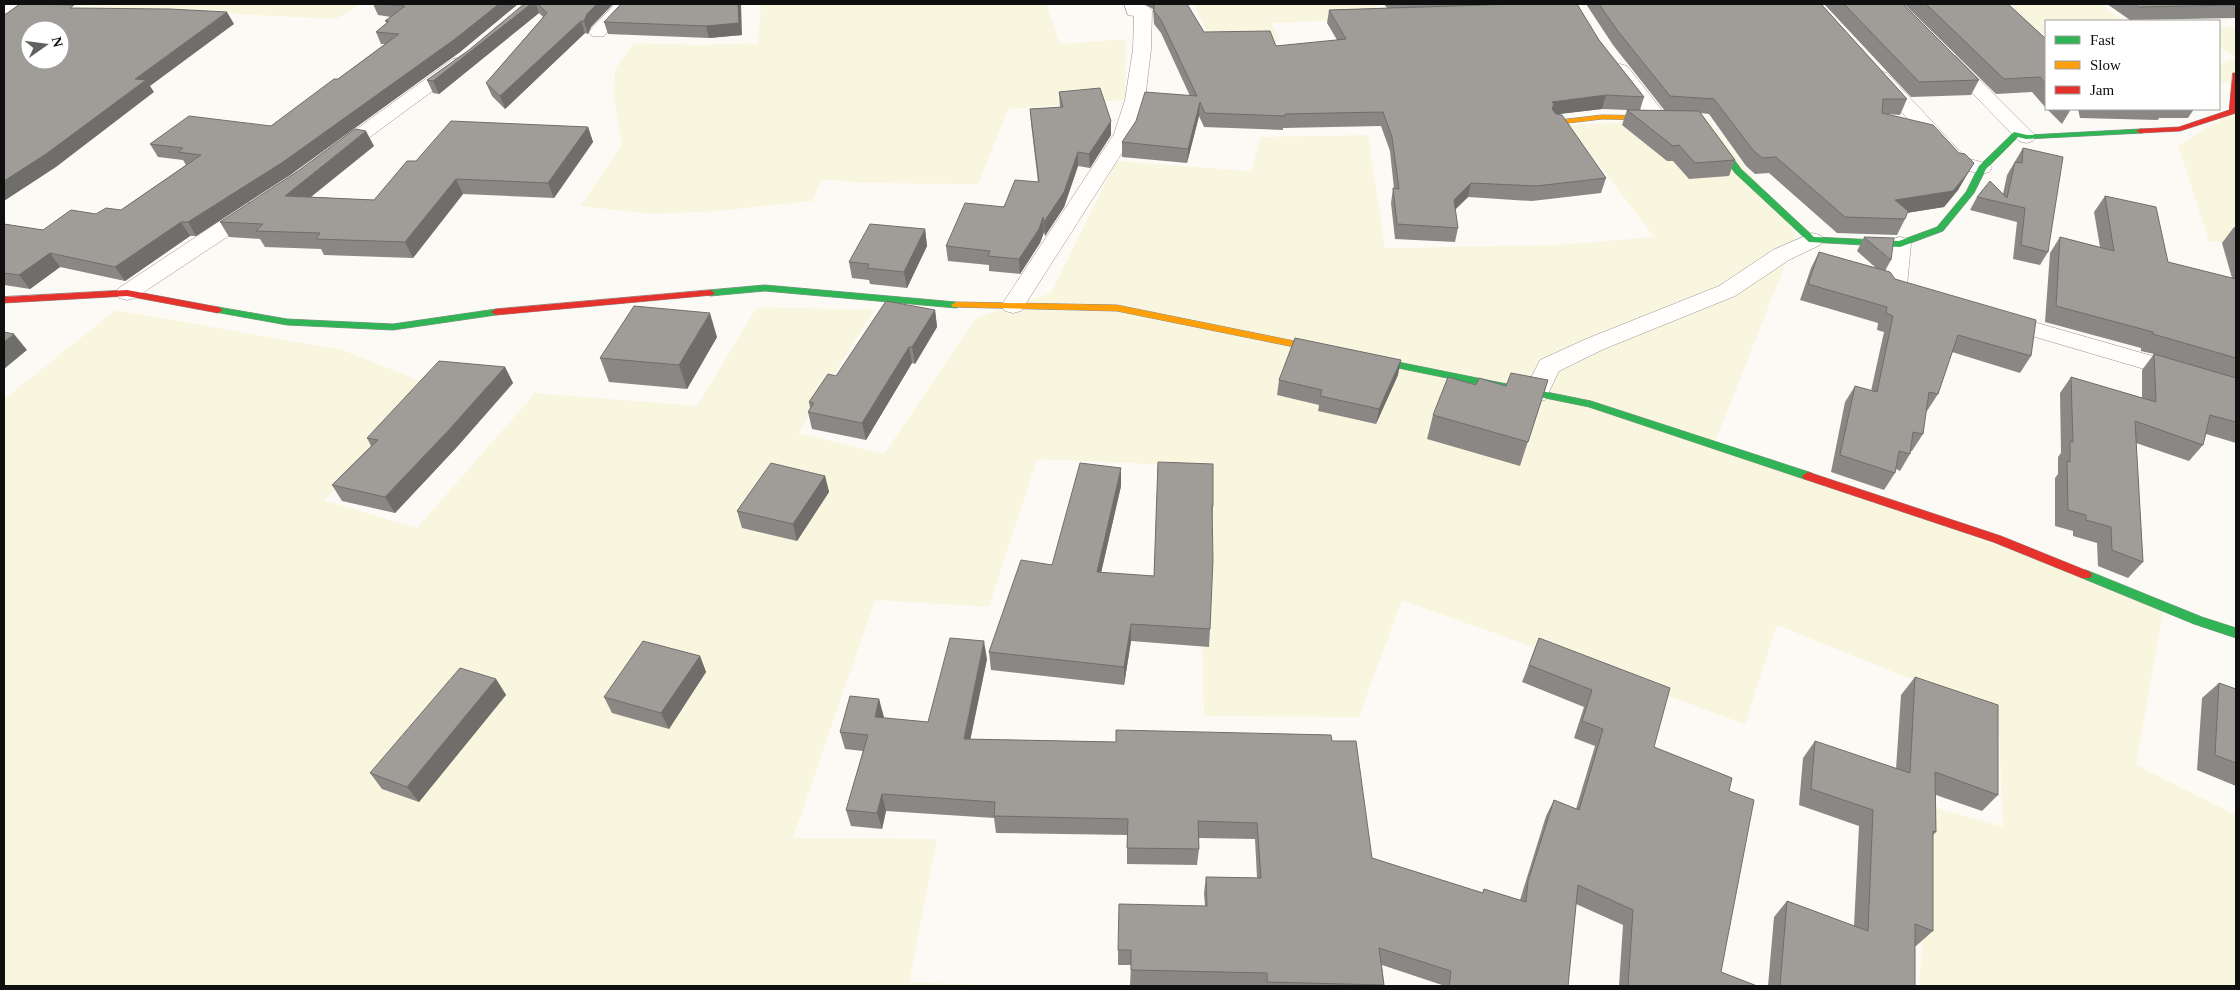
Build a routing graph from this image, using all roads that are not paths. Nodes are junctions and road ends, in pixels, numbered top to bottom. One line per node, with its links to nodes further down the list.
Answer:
1 (624, 4): 3 (street)
2 (1132, 4): 21 (street)
3 (598, 32)
4 (1935, 46): 12 (street)
5 (474, 51): 13 (street)
6 (1609, 56): 9 (street)
7 (1866, 62): 14 (street)
8 (2236, 75): 12 (street)
9 (1666, 118): 10 (street)
10 (1560, 122)
11 (1706, 126): 16 (street)
12 (2026, 137): 14 (street)
13 (322, 163)
14 (1982, 168): 17 (street)
15 (273, 197): 18 (street)
16 (1812, 240): 17 (street); 24 (street)
17 (1900, 244): 20 (street)
18 (128, 293): 19 (street); 21 (street)
19 (4, 300)
20 (1942, 303)
21 (1013, 306): 24 (street)
22 (1980, 314): 23 (street)
23 (2236, 388)
24 (1536, 394): 25 (street)
25 (2236, 633)

